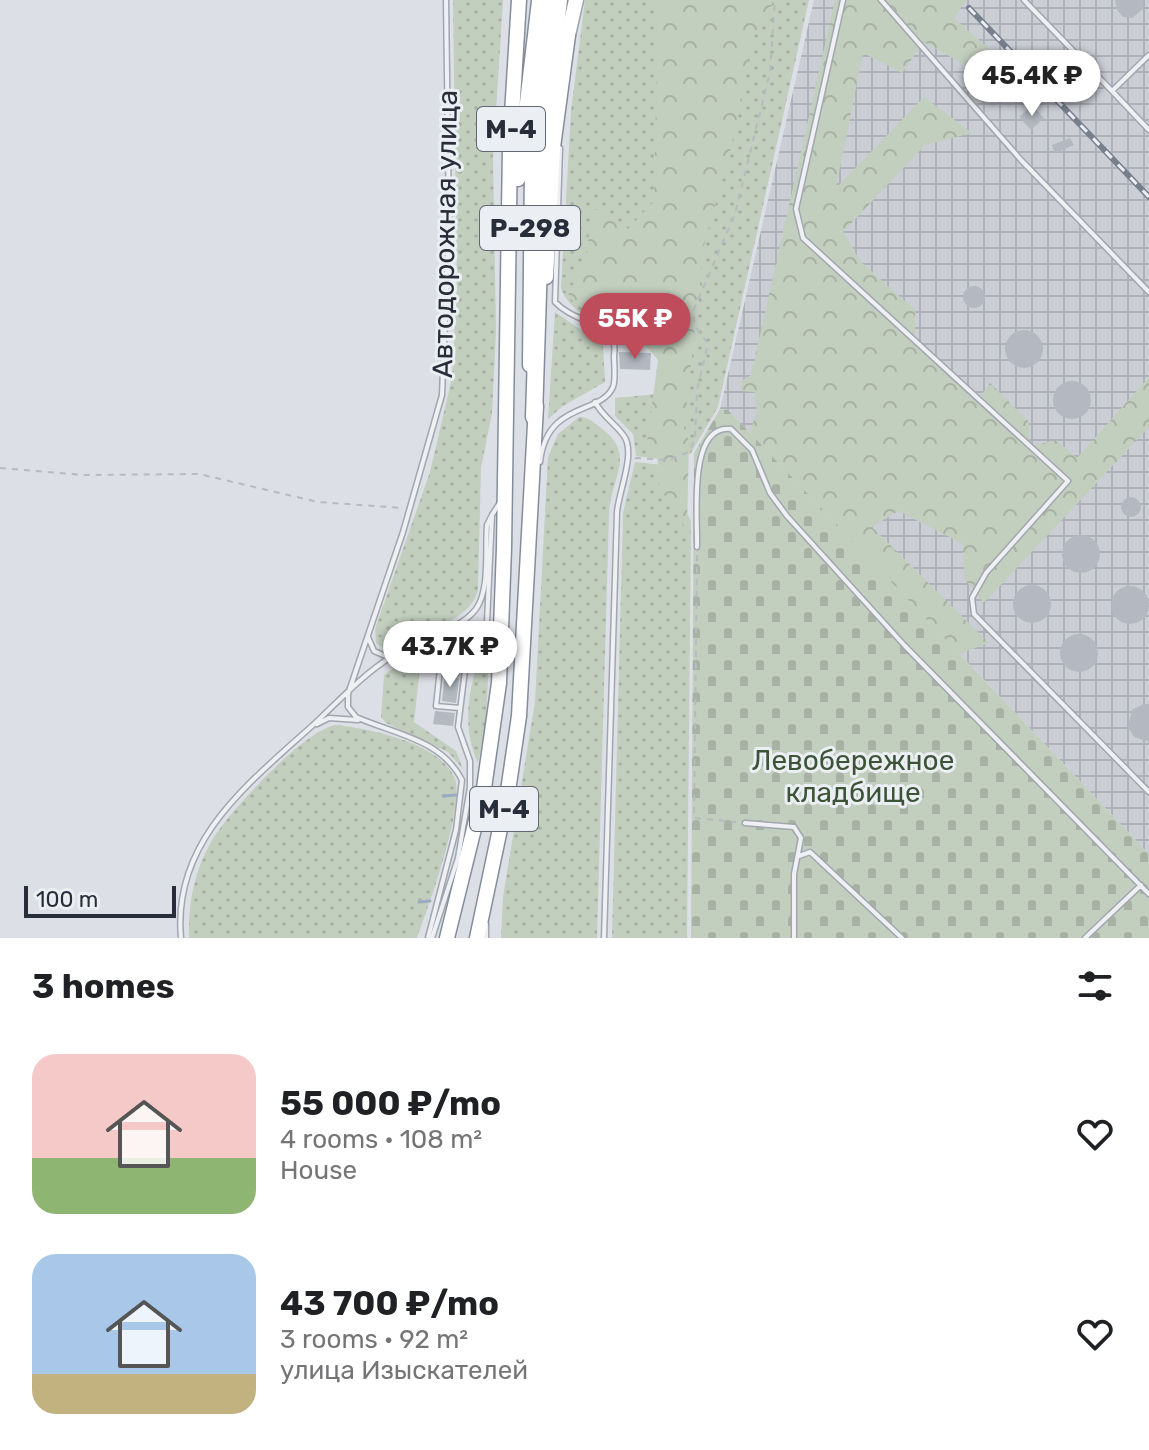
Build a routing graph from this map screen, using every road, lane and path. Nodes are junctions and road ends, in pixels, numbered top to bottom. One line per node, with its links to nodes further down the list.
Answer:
1 (446, 0): 22 (lane, Автодорожная улица)
2 (519, 0): 16 (main road, М-4)
3 (539, 0): 16 (main road, Р-298)
4 (548, 0): 18 (main road, Р-298)
5 (559, 0): 18 (highway, М-4)
6 (576, 0): 13 (main road)
7 (775, 0): 19 (path)
8 (843, 0): 37 (lane)
9 (881, 0): 15 (lane)
10 (1024, 0): 12 (lane)
11 (1149, 55): 12 (lane)
12 (1112, 91): 14 (lane)
13 (556, 121): 17 (lane); 18 (main road)
14 (1149, 130)
15 (1149, 292)
16 (508, 323): 21 (main road, М-4)
17 (595, 402): 19 (lane); 24 (lane)
18 (534, 417): 24 (main road, М-4)
19 (630, 458): 46 (lane)
20 (0, 468): 22 (path)
21 (504, 495): 23 (lane); 44 (main road, М-4)
22 (409, 509): 26 (lane, Автодорожная улица)
23 (492, 515): 27 (lane); 29 (lane)
24 (529, 544): 45 (main road, М-4)
25 (697, 547): 38 (path); 40 (lane)
26 (369, 627): 28 (lane); 33 (lane, Автодорожная улица)
27 (440, 632): 28 (lane); 29 (lane)
28 (390, 658): 33 (lane)
29 (461, 664): 30 (lane); 32 (lane); 34 (lane)
30 (449, 667): 31 (lane); 34 (lane)
31 (448, 673)
32 (456, 674)
33 (348, 694): 35 (lane); 36 (lane)
34 (460, 708): 43 (lane)
35 (369, 723): 36 (lane); 43 (lane)
36 (305, 732): 42 (lane)
37 (1149, 792)
38 (745, 823): 39 (lane)
39 (799, 856): 47 (lane); 48 (lane)
40 (1141, 885): 41 (lane); 49 (lane)
41 (1149, 894)
42 (181, 938)
43 (430, 938)
44 (446, 938)
45 (480, 938)
46 (604, 938)
47 (794, 938)
48 (902, 938)
49 (1085, 938)

